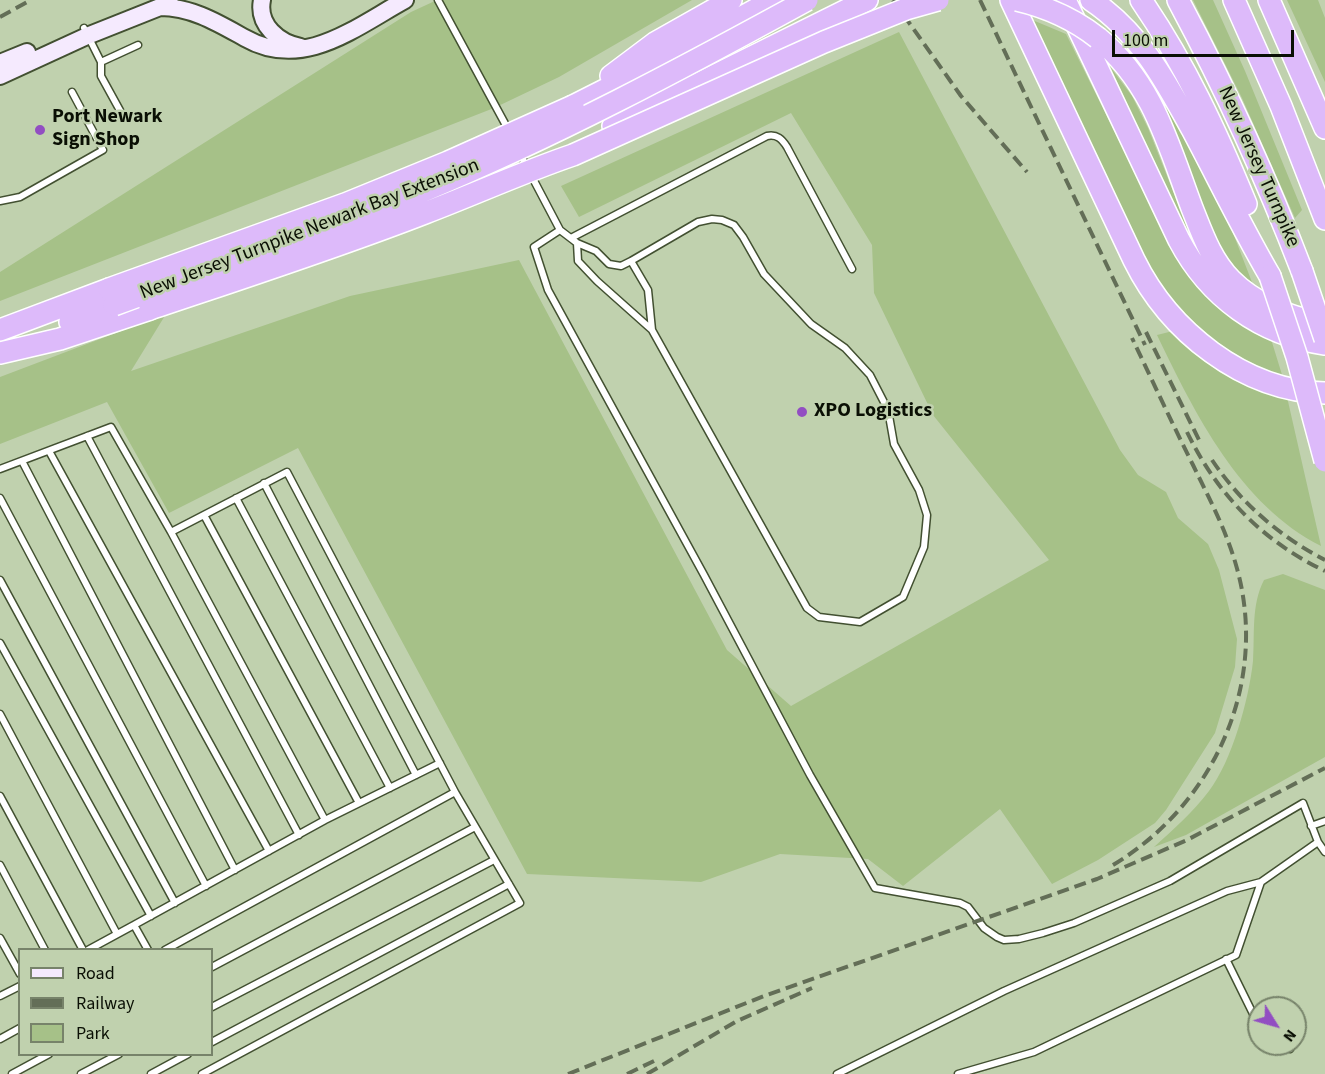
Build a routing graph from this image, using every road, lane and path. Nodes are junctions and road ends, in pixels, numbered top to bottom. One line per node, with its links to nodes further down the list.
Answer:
1 (177, 0): 18 (main road)
2 (262, 0): 21 (main road)
3 (405, 0): 21 (main road)
4 (438, 0): 32 (lane)
5 (731, 0): 26 (highway)
6 (773, 0): 26 (highway, New Jersey Turnpike Newark Bay Extension)
7 (807, 0): 38 (highway, New Jersey Turnpike Newark Bay Extension, bridge)
8 (867, 0): 29 (highway, bridge)
9 (938, 0): 29 (highway, bridge)
10 (1011, 0): 45 (highway)
11 (1017, 0): 39 (highway, bridge)
12 (1065, 0): 43 (highway)
13 (1091, 0): 37 (highway)
14 (1141, 0): 37 (highway)
15 (1178, 0): 42 (highway, New Jersey Turnpike, bridge)
16 (1234, 0): 31 (highway, New Jersey Turnpike)
17 (1269, 0): 28 (highway)
18 (156, 3): 19 (main road); 21 (main road)
19 (93, 28): 22 (lane); 23 (main road); 24 (main road)
20 (138, 45): 22 (lane)
21 (314, 47)
22 (101, 62): 27 (lane)
23 (0, 63)
24 (0, 76)
25 (72, 92): 30 (lane)
26 (573, 106): 38 (highway, New Jersey Turnpike Newark Bay Extension, bridge)
27 (123, 116)
28 (1325, 128)
29 (530, 169): 44 (highway, bridge)
30 (0, 201)
31 (1325, 219)
32 (560, 230): 33 (lane); 68 (lane)
33 (571, 238): 34 (lane); 36 (lane)
34 (577, 243): 35 (lane); 41 (lane)
35 (631, 261): 41 (lane); 41 (lane)
36 (852, 269)
37 (1270, 276): 49 (highway, bridge)
38 (111, 297): 40 (highway, New Jersey Turnpike Newark Bay Extension); 44 (highway, New Jersey Turnpike Newark Bay Extension)
39 (1325, 324)
40 (0, 330)
41 (652, 330)
42 (1325, 339)
43 (1325, 344)
44 (0, 351)
45 (1325, 393)
46 (87, 436): 47 (lane); 55 (lane); 69 (lane)
47 (49, 451): 48 (lane); 71 (lane)
48 (22, 461): 50 (lane); 75 (lane)
49 (1325, 461)
50 (0, 470)
51 (264, 483): 53 (lane); 59 (lane); 60 (lane)
52 (0, 498): 78 (lane)
53 (236, 498): 54 (lane); 61 (lane)
54 (204, 515): 55 (lane); 64 (lane)
55 (171, 532): 65 (lane)
56 (0, 580): 79 (lane)
57 (0, 643): 80 (lane)
58 (0, 714): 82 (lane)
59 (440, 763): 60 (lane); 62 (lane)
60 (416, 775): 61 (lane)
61 (390, 788): 64 (lane)
62 (455, 792): 67 (lane); 88 (lane)
63 (0, 796): 85 (lane)
64 (359, 803): 65 (lane)
65 (325, 820): 69 (lane)
66 (1325, 823): 68 (lane)
67 (476, 826): 73 (lane); 90 (lane)
68 (1311, 826): 70 (lane)
69 (299, 835): 71 (lane)
70 (1318, 842): 72 (lane); 76 (lane)
71 (269, 851): 75 (lane)
72 (1325, 852)
73 (494, 860): 77 (lane); 95 (lane)
74 (0, 866): 84 (lane)
75 (235, 870): 78 (lane)
76 (1261, 882): 89 (lane); 106 (lane)
77 (508, 884): 98 (lane); 105 (lane)
78 (206, 886): 79 (lane)
79 (175, 903): 80 (lane)
80 (151, 916): 81 (lane)
81 (134, 925): 82 (lane); 87 (lane)
82 (117, 934): 86 (lane)
83 (0, 938): 91 (lane)
84 (44, 948)
85 (82, 948)
86 (92, 948)
87 (147, 948)
88 (169, 948)
89 (1226, 959): 94 (lane); 107 (lane)
90 (213, 966)
91 (18, 970)
92 (18, 987): 93 (lane)
93 (0, 996)
94 (1247, 1002)
95 (213, 1006)
96 (18, 1029): 97 (lane)
97 (0, 1039)
98 (213, 1041)
99 (45, 1056): 102 (lane)
100 (115, 1056): 103 (lane)
101 (184, 1056): 104 (lane)
102 (12, 1074)
103 (81, 1074)
104 (152, 1074)
105 (202, 1074)
106 (837, 1074)
107 (958, 1074)

